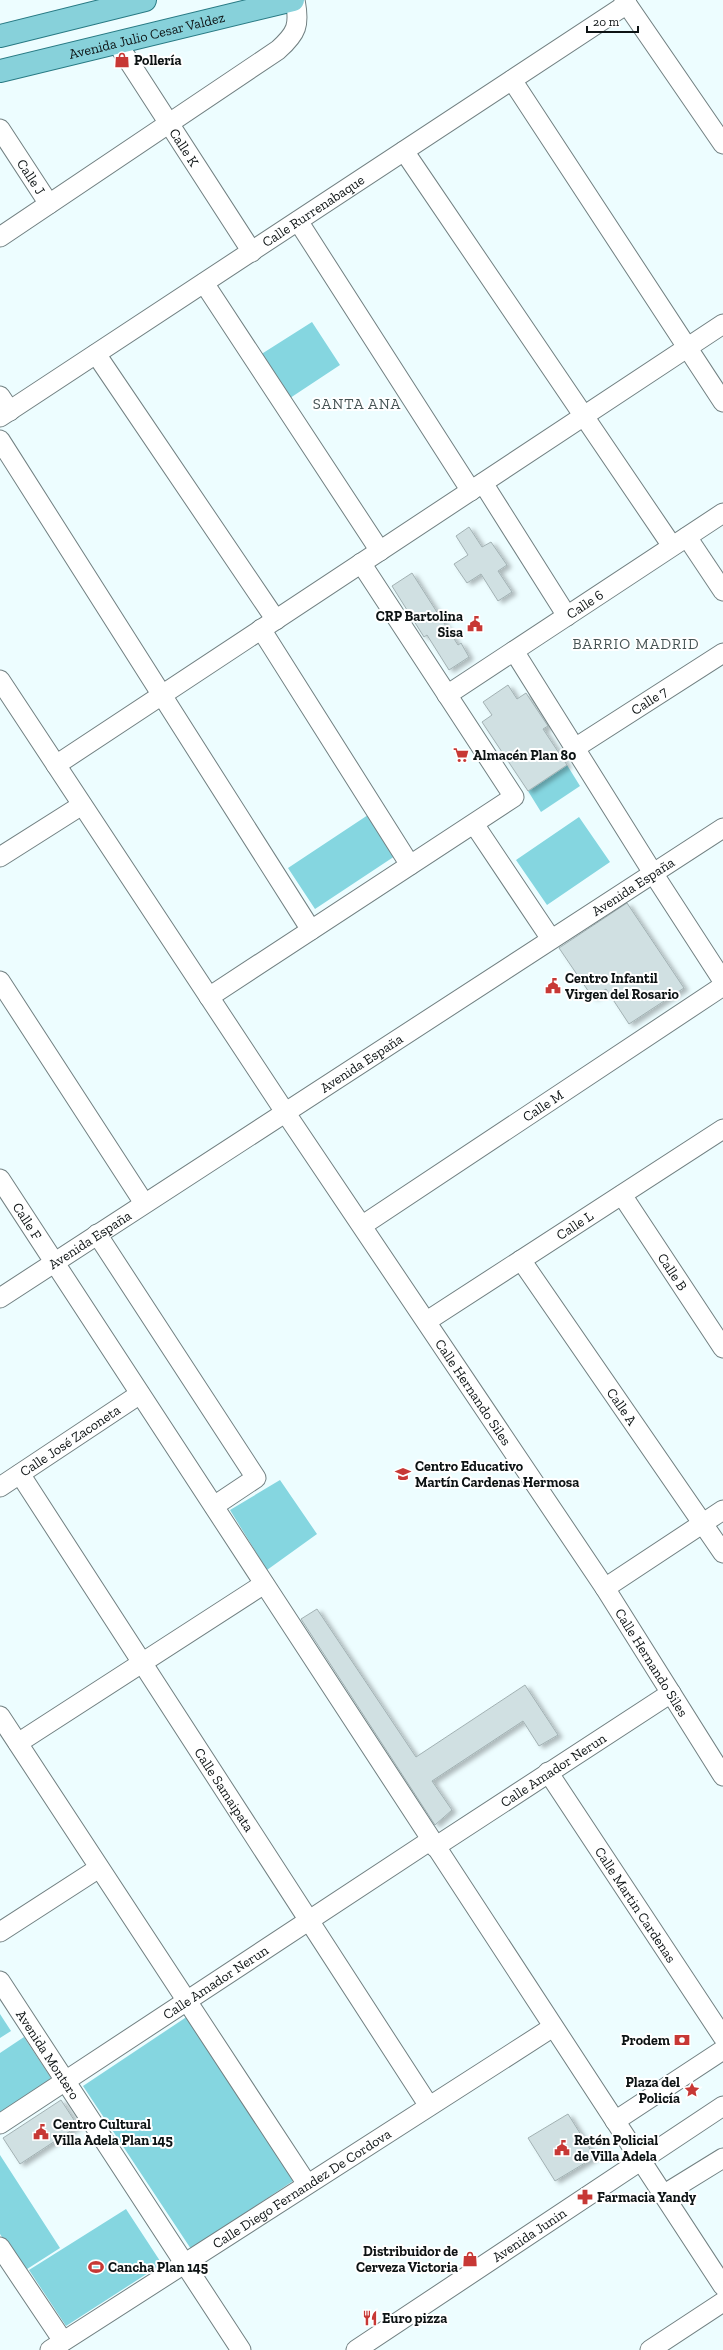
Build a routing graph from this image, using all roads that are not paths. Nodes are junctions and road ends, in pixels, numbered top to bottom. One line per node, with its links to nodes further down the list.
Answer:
1 (145, 0): 4 (main road)
2 (294, 0): 5 (main road, Avenida Julio Cesar Valdez); 8 (street)
3 (626, 2): 7 (street, Calle Rurrenabaque); 10 (street)
4 (0, 36)
5 (117, 43): 6 (main road, Avenida Julio Cesar Valdez); 8 (street, Calle K)
6 (0, 71)
7 (512, 80): 11 (street, Calle Rurrenabaque); 18 (street)
8 (169, 124): 12 (street); 15 (street, Calle K)
9 (0, 129): 12 (street, Calle J)
10 (723, 144)
11 (404, 151): 13 (street, Calle Rurrenabaque); 22 (street)
12 (49, 204): 14 (street)
13 (298, 221): 15 (street, Calle Rurrenabaque); 24 (street)
14 (0, 237)
15 (252, 252): 16 (street, Calle Rurrenabaque)
16 (204, 283): 19 (street, Calle Rurrenabaque); 27 (street)
17 (723, 324): 18 (street)
18 (687, 348): 20 (street); 22 (street)
19 (96, 354): 21 (street, Calle Rurrenabaque); 31 (street)
20 (723, 402)
21 (3, 408)
22 (584, 416): 24 (street); 26 (street)
23 (0, 440): 35 (street)
24 (477, 487): 27 (street); 30 (street)
25 (723, 513): 26 (street, Calle 6)
26 (680, 542): 29 (street); 30 (street, Calle 6)
27 (380, 551): 28 (street)
28 (361, 563): 31 (street); 36 (street)
29 (723, 591)
30 (567, 616): 32 (street, Calle 6)
31 (269, 625): 35 (street); 43 (street)
32 (514, 651): 36 (street, Calle 6); 37 (street)
33 (723, 653): 37 (street, Calle 7)
34 (0, 680): 38 (street, Calle Hernando Siles)
35 (162, 695): 38 (street); 45 (street)
36 (447, 695): 40 (street)
37 (575, 748): 44 (street)
38 (56, 765): 39 (street, Calle Hernando Siles)
39 (82, 805): 42 (street); 50 (street, Calle Hernando Siles)
40 (474, 824): 43 (street); 46 (street)
41 (723, 828): 44 (street, Avenida España)
42 (0, 856)
43 (410, 865): 45 (street)
44 (653, 874): 46 (street, Avenida España); 48 (street)
45 (311, 930): 50 (street)
46 (551, 940): 51 (street, Avenida España)
47 (0, 981): 55 (street)
48 (723, 981)
49 (723, 986): 56 (street, Calle M)
50 (209, 997): 51 (street, Calle Hernando Siles)
51 (285, 1112): 55 (street, Avenida España); 56 (street, Calle Hernando Siles)
52 (723, 1129): 54 (street, Calle L)
53 (0, 1179): 59 (street, Calle F)
54 (622, 1194): 58 (street, Calle L); 62 (street, Calle B)
55 (144, 1203): 57 (street, Avenida España)
56 (363, 1225): 61 (street, Calle Hernando Siles)
57 (97, 1234): 59 (street, Avenida España); 66 (street)
58 (521, 1260): 61 (street, Calle L); 68 (street, Calle A)
59 (54, 1262): 60 (street, Avenida España); 63 (street, Calle F)
60 (0, 1298)
61 (427, 1321): 71 (street, Calle Hernando Siles)
62 (723, 1348)
63 (140, 1394): 64 (street, Calle José Zaconeta); 66 (street, Calle F)
64 (20, 1474): 65 (street, Calle José Zaconeta); 72 (street, Calle Samaipata)
65 (0, 1486)
66 (214, 1506): 70 (street, Calle F)
67 (723, 1510): 68 (street)
68 (704, 1523): 69 (street, Calle A); 71 (street)
69 (723, 1553)
70 (264, 1584): 72 (street); 78 (street, Calle F)
71 (606, 1588): 73 (street, Calle Hernando Siles)
72 (142, 1662): 75 (street); 80 (street, Calle Samaipata)
73 (671, 1693): 76 (street, Calle Amador Nerun); 77 (street, Calle Hernando Siles)
74 (0, 1716): 75 (street)
75 (18, 1742): 79 (street)
76 (548, 1772): 78 (street, Calle Amador Nerun); 85 (street, Calle Martin Cardenas)
77 (723, 1775)
78 (433, 1843): 80 (street, Calle Amador Nerun); 84 (street, Calle F)
79 (99, 1868): 81 (street); 83 (street)
80 (309, 1920): 83 (street, Calle Amador Nerun); 88 (street, Calle Samaipata)
81 (0, 1932)
82 (0, 1981): 87 (street, Avenida Montero)
83 (186, 2001): 87 (street, Calle Amador Nerun); 94 (street)
84 (553, 2026): 88 (street, Calle Diego Fernandez De Cordova); 90 (street, Calle F)
85 (723, 2037)
86 (723, 2050): 90 (street)
87 (65, 2081): 91 (street, Calle Amador Nerun); 97 (street, Avenida Montero)
88 (429, 2106): 94 (street, Calle Diego Fernandez De Cordova)
89 (723, 2106): 93 (street, Avenida Junin)
90 (615, 2121): 93 (street, Calle F)
91 (0, 2124)
92 (723, 2158): 95 (street)
93 (641, 2161): 95 (street, Calle F); 102 (street, Avenida Junin)
94 (307, 2184): 97 (street, Calle Diego Fernandez De Cordova)
95 (663, 2195): 98 (street, Calle F)
96 (0, 2247): 100 (street)
97 (184, 2263): 100 (street, Calle Diego Fernandez De Cordova); 101 (street, Avenida Montero)
98 (723, 2286)
99 (723, 2302): 103 (street)
100 (57, 2346)
101 (241, 2350)
102 (356, 2350)
103 (650, 2350)

